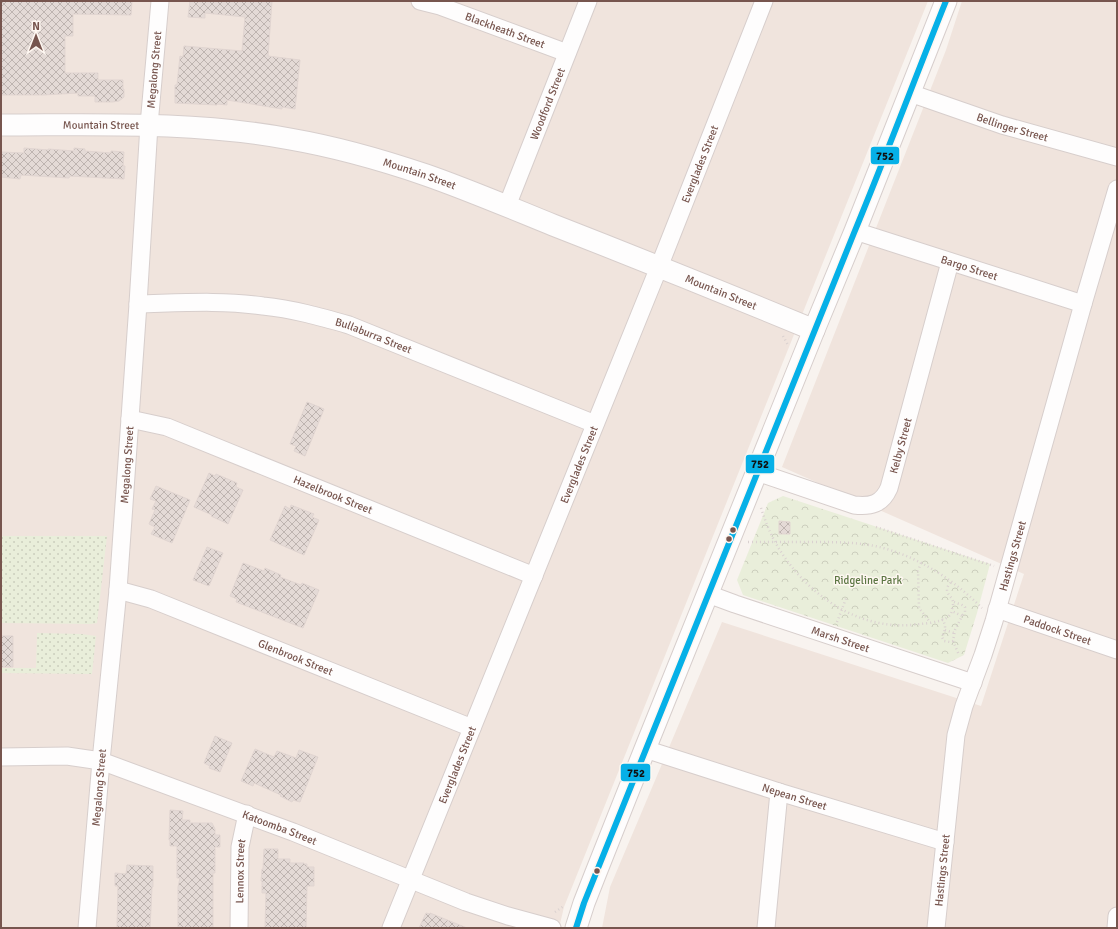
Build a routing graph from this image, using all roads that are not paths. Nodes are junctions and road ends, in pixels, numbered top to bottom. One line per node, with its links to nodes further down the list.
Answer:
1 (160, 1): 9 (street, Megalong Street)
2 (420, 1): 6 (street, Blackheath Street)
3 (588, 1): 6 (street, Woodford Street)
4 (764, 1): 15 (street, Everglades Street)
5 (946, 1): 7 (street)
6 (567, 53): 12 (street, Woodford Street)
7 (910, 93): 10 (street, Bellinger Street); 13 (street)
8 (1, 125): 9 (street, Mountain Street)
9 (149, 125): 12 (street, Mountain Street); 16 (street, Megalong Street)
10 (1117, 157)
11 (1117, 189): 17 (street, Hastings Street)
12 (507, 206): 15 (street, Mountain Street)
13 (855, 231): 14 (street, Bargo Street); 18 (street)
14 (950, 262): 17 (street, Bargo Street); 21 (street, Kelby Street)
15 (659, 267): 18 (street, Mountain Street); 20 (street, Everglades Street)
16 (138, 304): 19 (street, Megalong Street); 20 (street, Bullaburra Street)
17 (1083, 304): 25 (street, Hastings Street)
18 (814, 330): 21 (street)
19 (130, 419): 22 (street, Hazelbrook Street); 23 (street, Megalong Street)
20 (595, 424): 22 (street, Everglades Street)
21 (757, 472): 24 (street)
22 (534, 576): 28 (street, Everglades Street)
23 (118, 590): 28 (street, Glenbrook Street); 31 (street, Megalong Street)
24 (708, 594): 27 (street, Marsh Street); 29 (street)
25 (996, 615): 26 (street, Paddock Street); 27 (street, Hastings Street)
26 (1117, 650)
27 (973, 683): 34 (street, Hastings Street)
28 (472, 728): 35 (street, Everglades Street)
29 (645, 749): 32 (street, Nepean Street); 41 (street)
30 (1, 757): 31 (street, Katoomba Street)
31 (101, 761): 33 (street, Katoomba Street); 37 (street, Megalong Street)
32 (779, 792): 34 (street, Nepean Street); 42 (street)
33 (247, 814): 35 (street, Katoomba Street); 38 (street, Lennox Street)
34 (945, 842): 43 (street, Hastings Street)
35 (411, 880): 39 (street, Everglades Street); 40 (street, Katoomba Street)
36 (1117, 916): 44 (street)
37 (87, 928)
38 (239, 928)
39 (392, 928)
40 (552, 928)
41 (576, 928)
42 (766, 928)
43 (936, 928)
44 (1116, 928)

